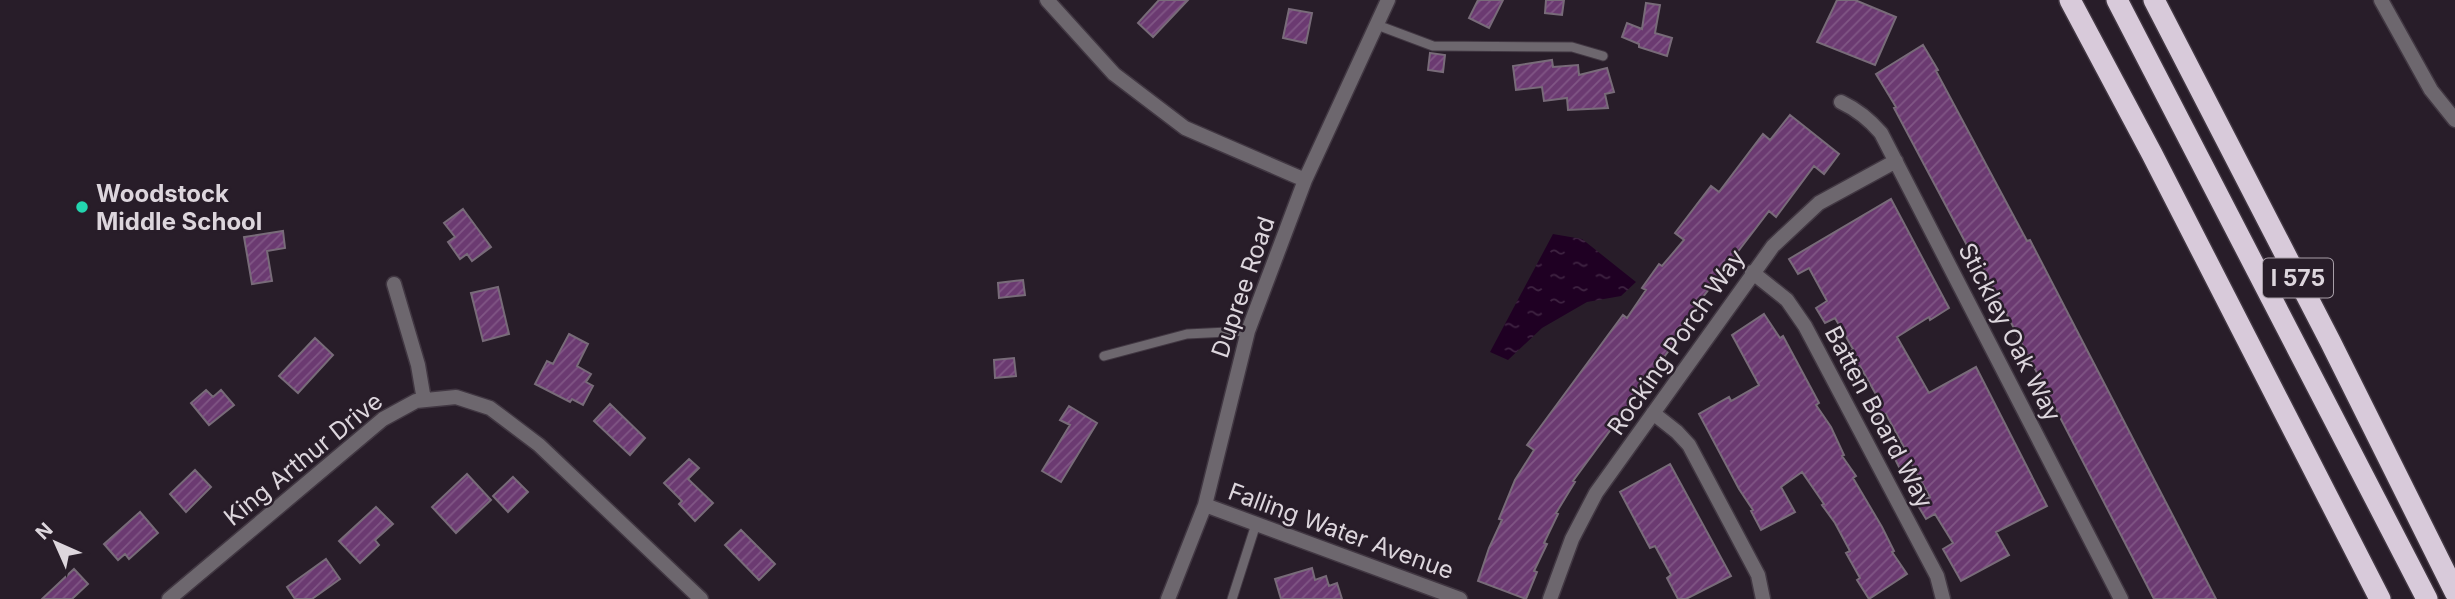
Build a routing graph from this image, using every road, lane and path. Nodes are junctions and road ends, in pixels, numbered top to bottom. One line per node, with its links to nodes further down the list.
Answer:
1 (1047, 0): 12 (street)
2 (1388, 0): 7 (street, Dupree Road)
3 (2070, 0): 33 (highway, I 575)
4 (2118, 0): 34 (highway)
5 (2154, 0): 21 (highway, I 575)
6 (2381, 0): 10 (street)
7 (1377, 24): 8 (lane); 12 (street, Dupree Road)
8 (1603, 56)
9 (1841, 102): 11 (street, Stickley Oak Way)
10 (2455, 120)
11 (1896, 161): 13 (street, Rocking Porch Way); 32 (street, Stickley Oak Way)
12 (1305, 180): 15 (street, Dupree Road)
13 (1752, 272): 18 (street, Rocking Porch Way); 31 (street, Batten Board Way)
14 (394, 284): 17 (street)
15 (1248, 331): 16 (lane); 19 (street, Dupree Road)
16 (1104, 356)
17 (424, 400): 24 (street, King Arthur Drive); 25 (street, King Arthur Drive)
18 (1653, 413): 29 (street, Rocking Porch Way); 30 (street)
19 (1205, 505): 20 (street, Falling Water Avenue); 26 (street, Dupree Road)
20 (1256, 524): 27 (lane); 28 (street, Falling Water Avenue)
21 (2437, 557): 22 (highway); 23 (highway, I 575)
22 (2455, 576)
23 (2455, 592)
24 (169, 599)
25 (701, 599)
26 (1168, 599)
27 (1232, 599)
28 (1460, 599)
29 (1550, 599)
30 (1762, 599)
31 (1944, 599)
32 (2121, 599)
33 (2380, 599)
34 (2427, 599)

